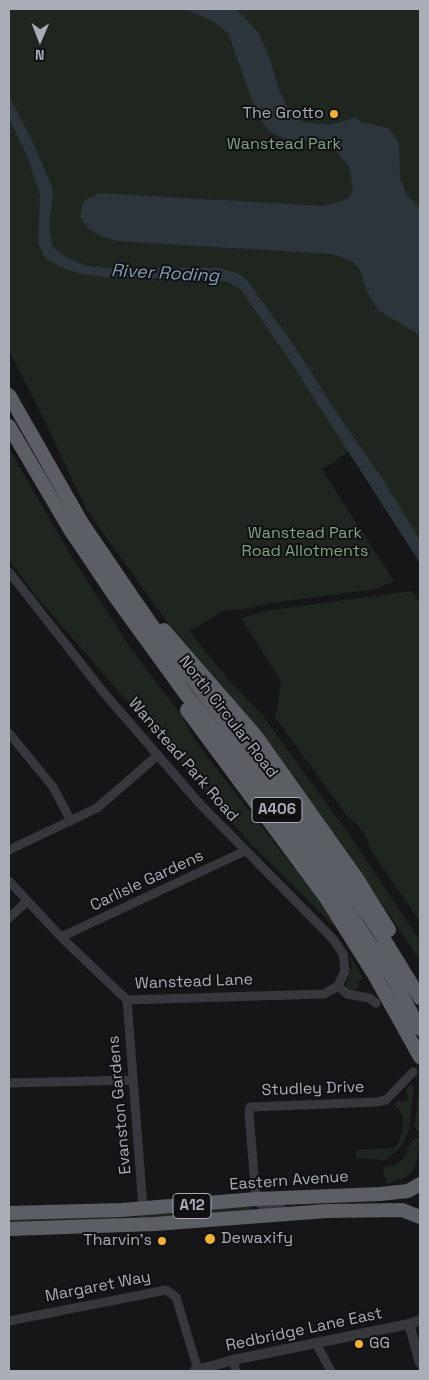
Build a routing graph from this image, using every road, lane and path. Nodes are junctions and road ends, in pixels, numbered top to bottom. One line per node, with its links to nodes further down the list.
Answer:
1 (9, 395): 5 (highway, North Circular Road / A406)
2 (9, 426): 4 (highway, North Circular Road / A406)
3 (9, 572): 7 (street, Wanstead Park Road)
4 (118, 601): 20 (highway, North Circular Road / A406); 21 (highway, A406)
5 (136, 601): 15 (highway, A406); 17 (highway, North Circular Road / A406)
6 (9, 733): 8 (street)
7 (158, 755): 8 (street); 10 (street, Wanstead Park Road)
8 (71, 821): 9 (street)
9 (9, 850)
10 (245, 851): 14 (street, Carlisle Gardens); 16 (street, Wanstead Park Road)
11 (9, 881): 12 (street, Wanstead Lane)
12 (27, 901): 13 (street); 14 (street, Wanstead Lane)
13 (9, 918)
14 (61, 938): 18 (street, Wanstead Lane)
15 (420, 979)
16 (338, 986): 18 (street, Wanstead Lane); 19 (street)
17 (420, 998)
18 (127, 1000): 23 (street, Evanston Gardens)
19 (376, 1003)
20 (420, 1029)
21 (420, 1057)
22 (413, 1072): 26 (street, Studley Drive)
23 (133, 1080): 24 (street); 27 (street, Evanston Gardens)
24 (9, 1083)
25 (420, 1184): 26 (highway, Eastern Avenue / A12)
26 (256, 1199): 27 (highway, Eastern Avenue / A12); 28 (street)
27 (143, 1208): 29 (highway, Eastern Avenue / A12)
28 (327, 1211): 30 (highway, Eastern Avenue / A12); 31 (highway, Eastern Avenue / A12)
29 (9, 1214)
30 (420, 1217)
31 (9, 1230)
32 (420, 1320): 34 (street, Redbridge Lane East)
33 (9, 1321): 38 (street, Margaret Way)
34 (409, 1324): 35 (street, Redbridge Lane East); 37 (street)
35 (316, 1343): 36 (street, Redbridge Lane East); 40 (street)
36 (233, 1360): 38 (street, Redbridge Lane East); 39 (street)
37 (420, 1364)
38 (196, 1371)
39 (236, 1371)
40 (331, 1371)

